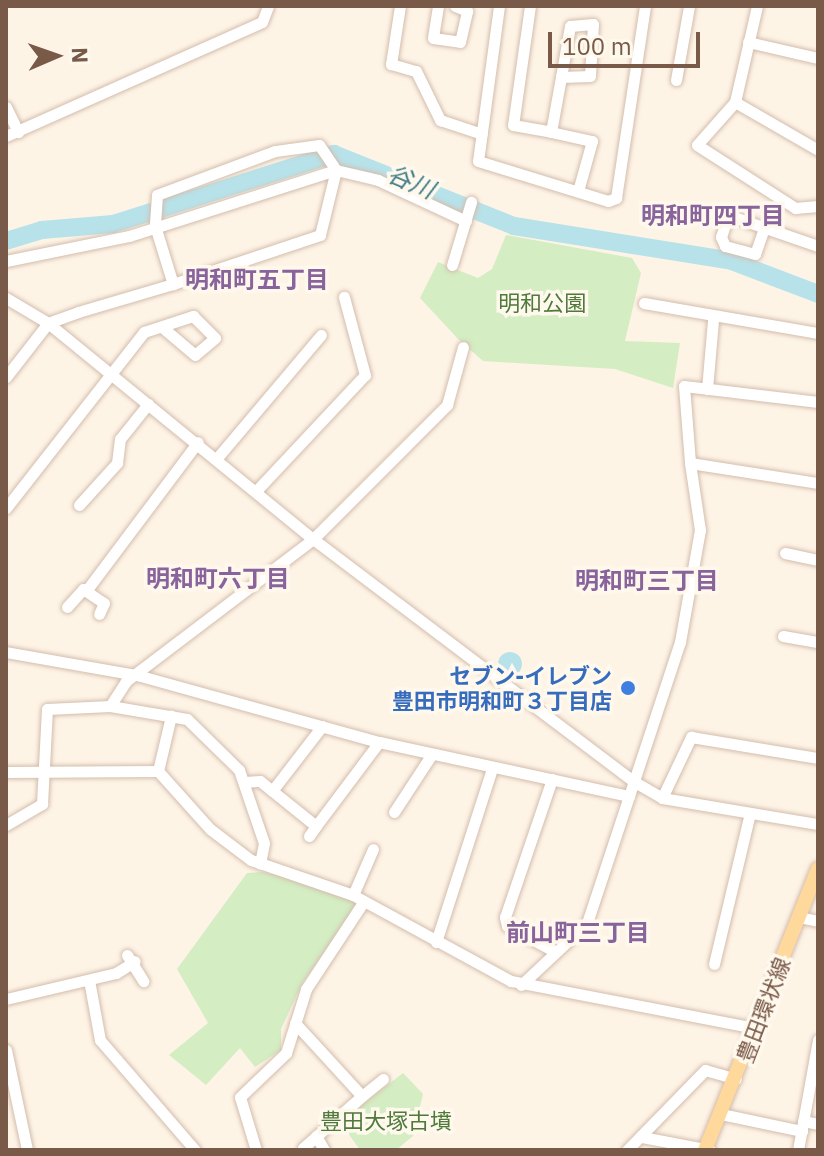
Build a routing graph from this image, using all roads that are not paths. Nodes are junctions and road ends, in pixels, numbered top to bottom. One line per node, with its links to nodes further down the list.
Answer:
1 (268, 6): 17 (street)
2 (400, 6): 18 (street)
3 (438, 6): 4 (street)
4 (455, 6)
5 (499, 6): 18 (street)
6 (530, 6): 16 (street)
7 (645, 6): 21 (street)
8 (689, 6): 13 (street)
9 (757, 6): 10 (street)
10 (748, 42): 11 (street); 14 (street)
11 (818, 58)
12 (561, 77): 12 (street); 16 (street)
13 (676, 80)
14 (735, 102): 19 (street); 23 (street)
15 (6, 107): 17 (street)
16 (551, 132): 21 (street)
17 (12, 134)
18 (482, 134): 21 (street)
19 (818, 150)
20 (333, 166): 24 (street); 25 (street); 25 (street); 30 (street)
21 (578, 191)
22 (471, 202): 24 (street)
23 (818, 206)
24 (466, 218): 29 (street)
25 (156, 221): 28 (street); 30 (street)
26 (763, 231): 27 (street)
27 (818, 246)
28 (6, 261)
29 (452, 265)
30 (173, 284): 35 (street)
31 (344, 297): 49 (street)
32 (6, 298): 35 (street)
33 (644, 303): 34 (street)
34 (713, 320): 37 (street); 42 (street)
35 (48, 323): 40 (street); 41 (street)
36 (162, 327): 40 (street)
37 (818, 333)
38 (321, 335): 46 (street)
39 (463, 347): 52 (street)
40 (110, 375): 44 (street); 51 (street)
41 (6, 377)
42 (707, 389): 43 (street); 47 (street)
43 (818, 402)
44 (148, 404): 45 (street); 50 (street)
45 (198, 442): 46 (street); 55 (street)
46 (217, 458): 49 (street)
47 (690, 463): 48 (street); 73 (street)
48 (818, 483)
49 (256, 491): 52 (street)
50 (79, 505)
51 (6, 508)
52 (313, 539): 61 (street); 73 (street)
53 (785, 553): 54 (street)
54 (818, 560)
55 (86, 591): 56 (street); 57 (street)
56 (67, 607)
57 (99, 614)
58 (783, 636): 59 (street)
59 (818, 642)
60 (6, 652): 61 (street)
61 (137, 675): 62 (street); 64 (street)
62 (110, 706): 63 (street); 69 (street)
63 (171, 716): 70 (street); 74 (street)
64 (322, 726): 65 (street); 75 (street)
65 (379, 742): 66 (street); 75 (street)
66 (432, 754): 68 (street); 78 (street)
67 (818, 758): 77 (street)
68 (492, 769): 72 (street); 88 (street)
69 (42, 771): 70 (street); 71 (street); 81 (street)
70 (158, 771): 83 (street)
71 (6, 772)
72 (552, 779): 76 (street); 89 (street)
73 (633, 781): 76 (street); 77 (street)
74 (244, 782): 75 (street); 83 (street)
75 (272, 791)
76 (629, 796): 89 (street)
77 (662, 798): 79 (street)
78 (394, 812)
79 (750, 813): 80 (street); 90 (street)
80 (818, 824)
81 (6, 825)
82 (373, 849): 85 (street)
83 (260, 864): 85 (street)
84 (818, 869): 86 (main road, 豊田環状線)
85 (359, 898): 88 (street); 95 (street)
86 (798, 917): 87 (street); 96 (main road, 豊田環状線)
87 (818, 921)
88 (436, 942): 93 (street)
89 (556, 952): 93 (street)
90 (714, 964)
91 (89, 980): 92 (street); 94 (street); 109 (street)
92 (143, 981)
93 (521, 985): 96 (street)
94 (6, 999)
95 (295, 1023): 101 (street); 110 (street)
96 (756, 1028): 100 (main road, 豊田環状線)
97 (818, 1040): 104 (street)
98 (6, 1050): 108 (street)
99 (383, 1079): 101 (street)
100 (736, 1079): 102 (main road, 豊田環状線); 106 (street)
101 (362, 1096): 105 (street)
102 (721, 1114): 104 (street); 113 (main road, 豊田環状線)
103 (818, 1124): 104 (street)
104 (802, 1126): 114 (street)
105 (316, 1136): 107 (street); 111 (street)
106 (642, 1137): 112 (street); 113 (street)
107 (303, 1148)
108 (27, 1150)
109 (195, 1150)
110 (256, 1150)
111 (324, 1150)
112 (627, 1150)
113 (707, 1150)
114 (798, 1150)

